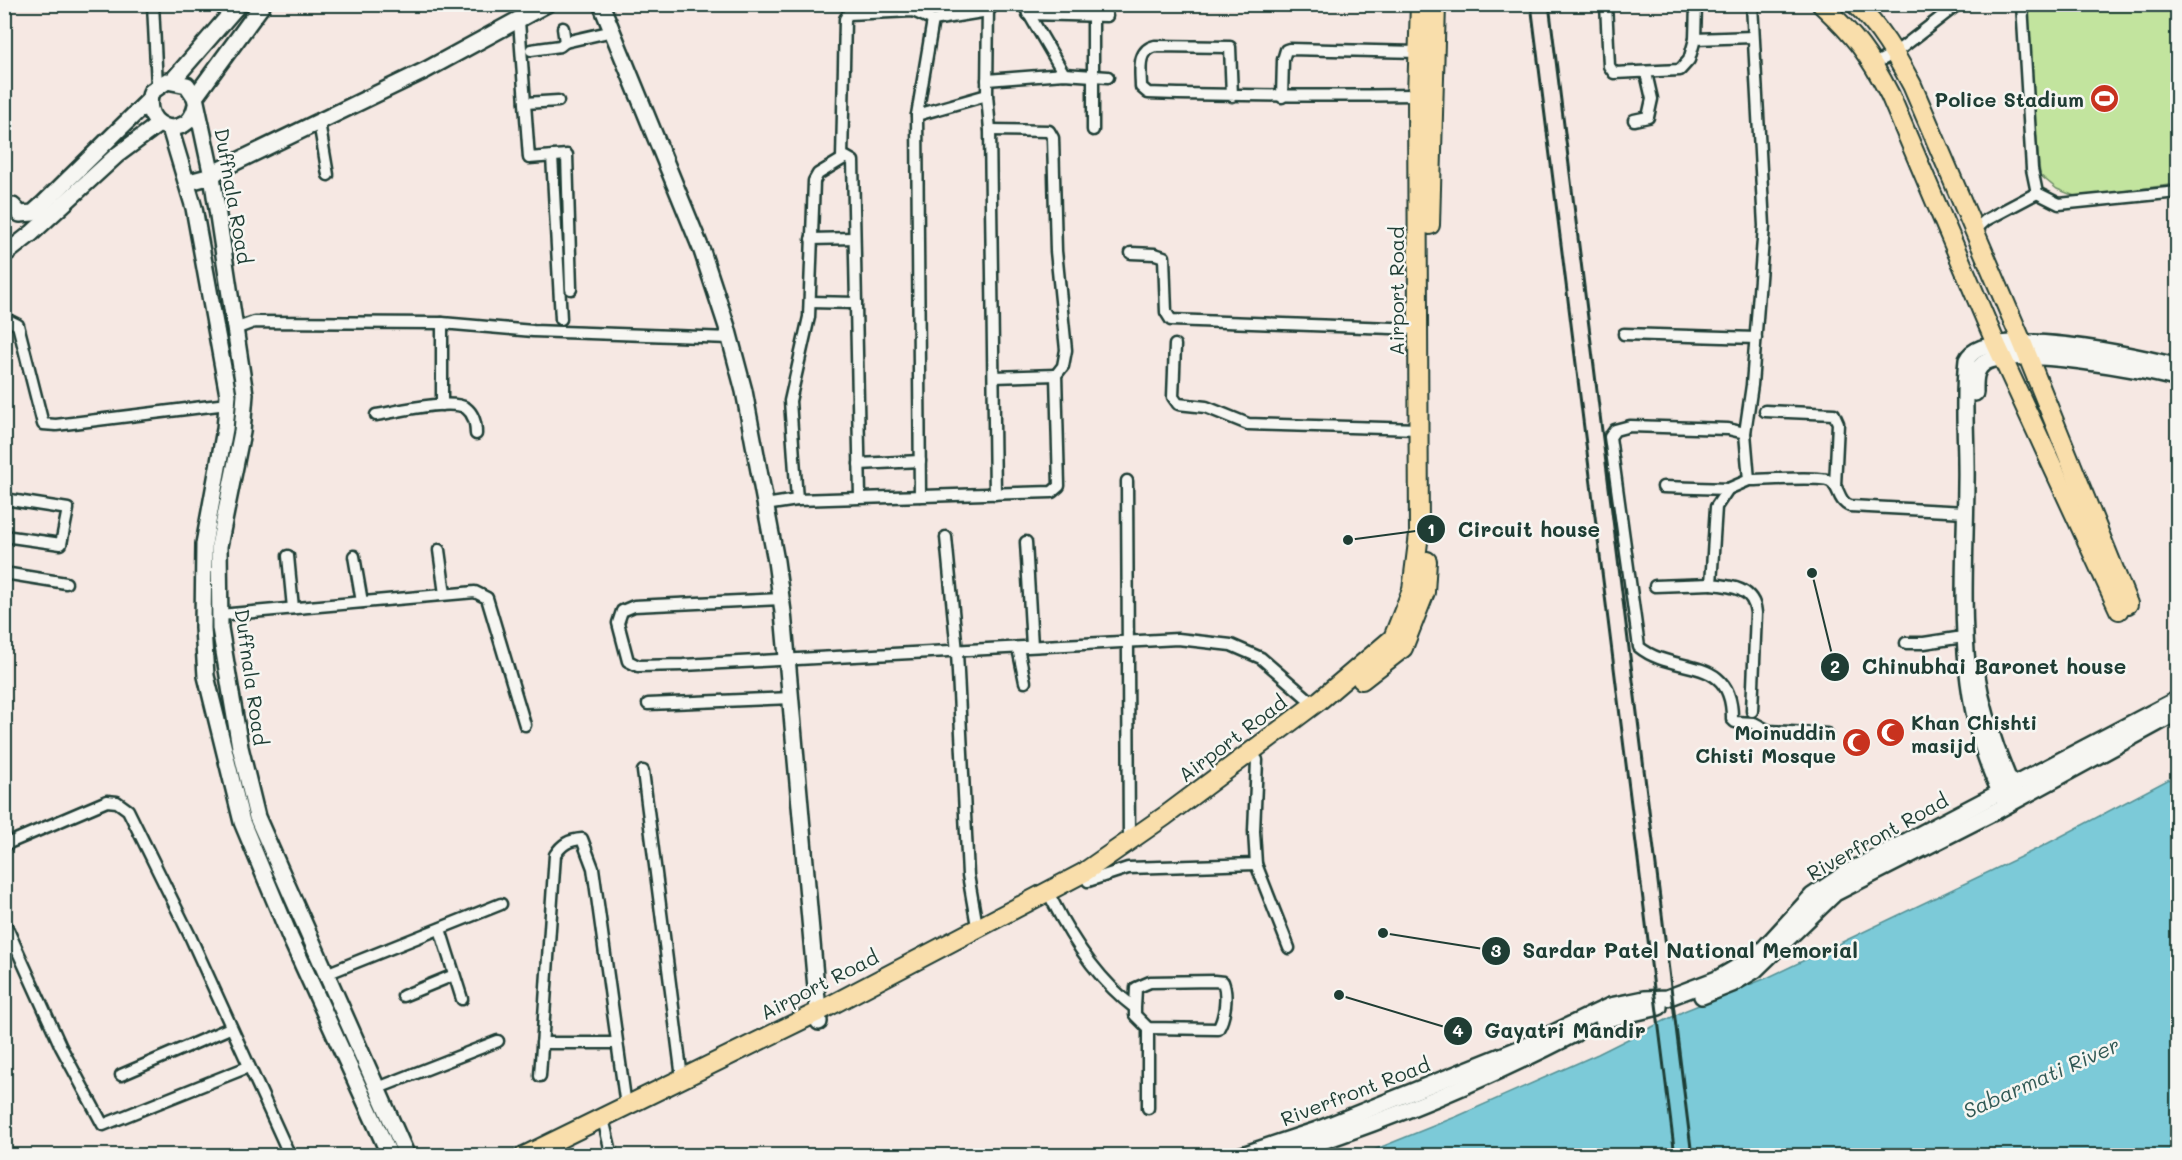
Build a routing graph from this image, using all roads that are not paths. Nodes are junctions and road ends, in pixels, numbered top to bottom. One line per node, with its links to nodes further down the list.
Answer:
1 (153, 4): 38 (street)
2 (239, 4): 36 (main road)
3 (263, 4): 44 (main road)
4 (547, 4): 21 (main road)
5 (601, 4): 23 (main road)
6 (1093, 4): 19 (street)
7 (1420, 4): 28 (main road, Airport Road)
8 (1436, 4): 136 (main road, Airport Road)
9 (1606, 4): 32 (street)
10 (1696, 4): 25 (street)
11 (1752, 4): 24 (street)
12 (1821, 4): 31 (main road)
13 (1855, 4): 30 (main road)
14 (1958, 4): 30 (street)
15 (2022, 4): 59 (street)
16 (990, 7): 20 (street); 37 (street)
17 (1025, 9): 19 (street); 33 (street)
18 (1107, 16): 19 (street)
19 (1093, 17): 35 (street)
20 (933, 20): 47 (street); 54 (street)
21 (519, 21): 46 (street); 49 (main road)
22 (563, 28): 26 (street)
23 (613, 31): 26 (street); 75 (main road)
24 (1754, 37): 25 (street); 76 (street)
25 (1695, 39): 32 (street)
26 (566, 42): 29 (street)
27 (1334, 44): 28 (street)
28 (1418, 48): 40 (main road, Airport Road); 42 (street)
29 (531, 50)
30 (1895, 53): 31 (street); 61 (main road)
31 (1874, 64): 79 (main road)
32 (1646, 73): 48 (street)
33 (1064, 74): 35 (street); 37 (street)
34 (1108, 77): 35 (street)
35 (1095, 78): 52 (street)
36 (173, 80): 38 (main road); 44 (main road)
37 (987, 80): 39 (street)
38 (157, 86): 43 (main road)
39 (987, 95): 47 (street); 51 (street)
40 (1417, 95): 42 (street); 73 (main road, Airport Road)
41 (1232, 96): 41 (street); 42 (street)
42 (1282, 97)
43 (149, 100): 50 (main road); 60 (main road)
44 (196, 101): 50 (main road); 56 (main road, Duffnala Road)
45 (558, 101): 46 (street)
46 (525, 103): 53 (street)
47 (917, 115): 91 (street)
48 (1634, 120)
49 (319, 122): 55 (street); 56 (main road)
50 (165, 126): 57 (main road); 64 (main road)
51 (990, 130): 81 (street); 82 (street)
52 (1093, 130)
53 (552, 156): 66 (street); 70 (street)
54 (842, 159): 62 (street); 63 (street)
55 (328, 175)
56 (212, 176): 57 (main road); 72 (main road, Duffnala Road)
57 (189, 183): 84 (main road)
58 (2178, 192): 59 (street)
59 (2037, 193): 61 (street)
60 (9, 203): 64 (main road)
61 (1974, 231): 78 (main road)
62 (855, 238): 63 (street); 68 (street)
63 (812, 239): 67 (street)
64 (9, 252)
65 (1131, 253): 73 (street)
66 (571, 289)
67 (810, 302): 68 (street); 102 (street)
68 (856, 303): 92 (street)
69 (4, 318): 84 (street)
70 (561, 319)
71 (442, 323): 72 (street); 75 (street); 85 (street)
72 (235, 329): 119 (main road, Duffnala Road)
73 (1419, 329): 88 (main road, Airport Road)
74 (1624, 334): 76 (street)
75 (730, 338): 103 (main road)
76 (1756, 338): 89 (street)
77 (1175, 345): 88 (street)
78 (2025, 349): 79 (main road); 79 (main road); 80 (main road); 83 (main road)
79 (1999, 350): 104 (main road); 138 (main road)
80 (2178, 367)
81 (1056, 375): 82 (street); 98 (street)
82 (994, 377): 98 (street)
83 (2178, 379)
84 (227, 404): 169 (main road)
85 (442, 405): 87 (street); 90 (street)
86 (1765, 411): 95 (street)
87 (376, 415)
88 (1419, 429): 131 (main road, Airport Road)
89 (1745, 433): 93 (street); 135 (street)
90 (476, 434)
91 (920, 461): 92 (street); 99 (street)
92 (859, 464): 100 (street)
93 (1749, 480): 95 (street); 97 (street)
94 (1127, 481): 121 (street)
95 (1835, 486): 104 (street)
96 (1663, 487): 97 (street)
97 (1728, 489): 113 (street)
98 (995, 494): 99 (street)
99 (920, 496): 100 (street)
100 (860, 497): 102 (street)
101 (4, 499): 105 (street)
102 (797, 500): 103 (street)
103 (765, 505): 116 (main road)
104 (1966, 512): 120 (main road)
105 (4, 536)
106 (946, 537): 125 (street)
107 (1026, 542): 123 (street)
108 (439, 550): 115 (street)
109 (288, 556): 118 (street)
110 (354, 556): 117 (street)
111 (4, 573): 112 (street)
112 (66, 583)
113 (1711, 584): 114 (street); 132 (street)
114 (1654, 586)
115 (445, 594): 117 (street); 134 (street)
116 (781, 599): 126 (main road); 126 (street)
117 (362, 602): 118 (street)
118 (293, 608): 119 (street)
119 (220, 615): 149 (main road, Duffnala Road)
120 (1963, 637): 122 (street); 138 (main road)
121 (1127, 641): 123 (street); 131 (street); 139 (street)
122 (1906, 643)
123 (1032, 646): 124 (street)
124 (1018, 648): 125 (street); 127 (street)
125 (957, 652): 126 (street); 146 (street)
126 (788, 659): 128 (main road)
127 (1025, 682)
128 (792, 698): 130 (street); 154 (main road)
129 (2178, 699): 138 (main road, Riverfront Road)
130 (648, 704)
131 (1314, 704): 139 (main road, Airport Road)
132 (1752, 711)
133 (2178, 712): 138 (main road, Riverfront Road)
134 (525, 725)
135 (1827, 734)
136 (1257, 760): 141 (street); 142 (main road, Airport Road)
137 (643, 771): 163 (street)
138 (2009, 796): 174 (main road, Riverfront Road); 175 (main road, Riverfront Road)
139 (1129, 840): 146 (main road, Airport Road)
140 (4, 846): 155 (street)
141 (1256, 864): 142 (street); 148 (street)
142 (1088, 881): 143 (main road, Airport Road)
143 (1052, 900): 153 (street); 154 (main road, Airport Road)
144 (501, 904): 147 (street)
145 (4, 921): 160 (street)
146 (978, 926): 154 (main road, Airport Road)
147 (440, 929): 149 (street); 150 (street)
148 (1289, 948)
149 (326, 974): 164 (main road, Duffnala Road)
150 (454, 975): 151 (street); 152 (street)
151 (403, 996)
152 (462, 999)
153 (1135, 1008): 156 (street); 156 (street)
154 (817, 1017): 163 (main road, Airport Road); 167 (main road, Airport Road)
155 (230, 1028): 160 (street); 161 (street)
156 (1148, 1028): 166 (street)
157 (498, 1041): 164 (street)
158 (542, 1043): 159 (street); 159 (street); 162 (street)
159 (616, 1043): 165 (street)
160 (248, 1067): 168 (street)
161 (121, 1076)
162 (540, 1076)
163 (682, 1078): 165 (main road, Airport Road)
164 (378, 1088): 170 (main road, Duffnala Road)
165 (626, 1106): 171 (main road, Airport Road)
166 (1148, 1108)
167 (604, 1127): 172 (main road, Airport Road); 173 (street)
168 (290, 1155)
169 (390, 1155)
170 (407, 1155)
171 (524, 1155)
172 (547, 1155)
173 (612, 1155)
174 (1239, 1155)
175 (1277, 1155)

